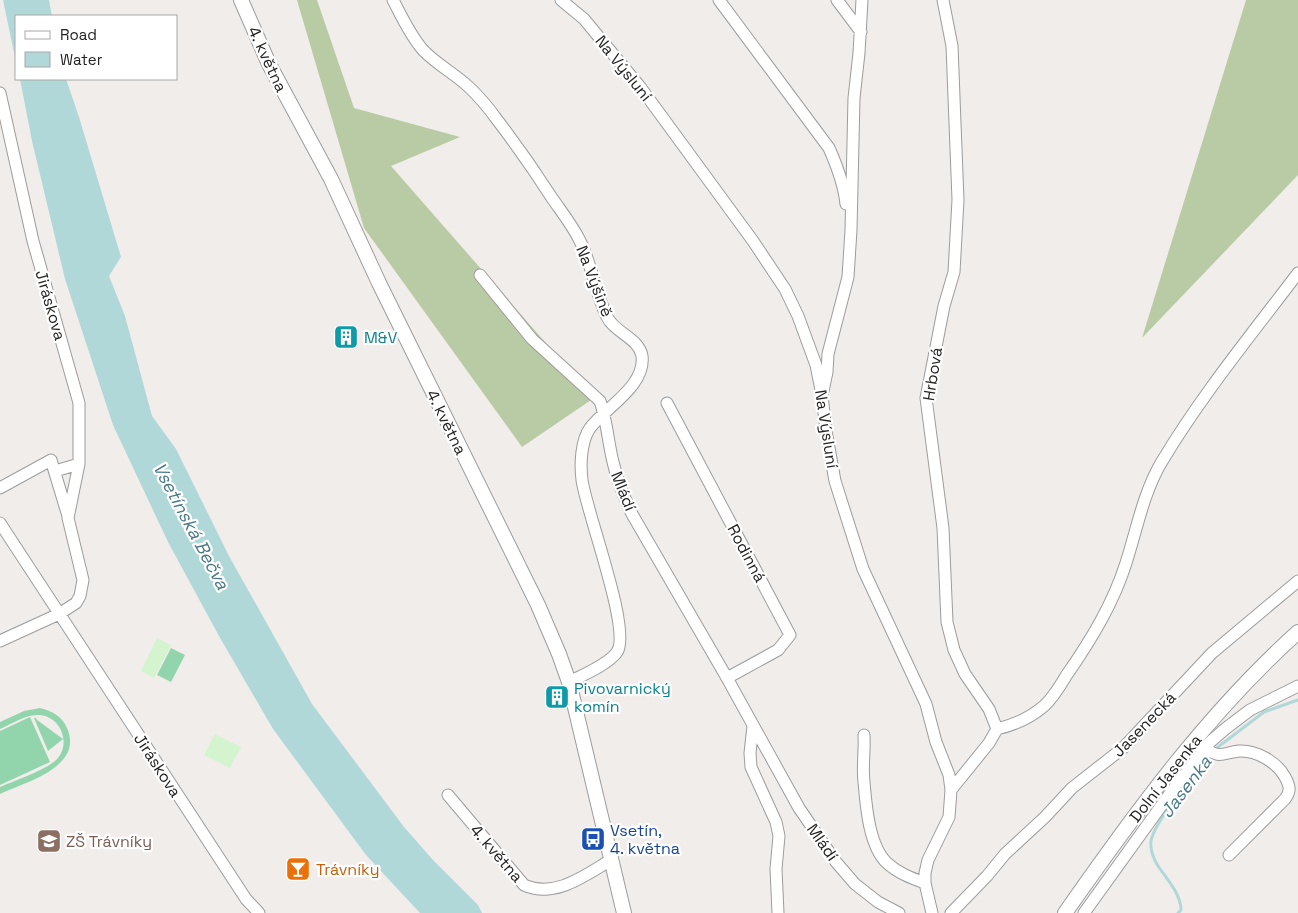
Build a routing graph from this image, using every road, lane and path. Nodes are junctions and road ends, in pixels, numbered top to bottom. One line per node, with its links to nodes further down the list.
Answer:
1 (241, 0): 26 (street, 4. května)
2 (393, 0): 15 (street, Na Výšině)
3 (561, 0): 13 (street, Na Výsluní)
4 (718, 0): 10 (street)
5 (837, 0): 8 (street)
6 (862, 0): 8 (street)
7 (945, 4): 29 (street, Hrbová)
8 (861, 32): 10 (street)
9 (0, 93): 16 (street, Jiráskova)
10 (851, 230): 13 (street)
11 (1298, 273): 29 (street)
12 (480, 274): 15 (street, Mládí)
13 (822, 395): 32 (street, Na Výsluní)
14 (667, 403): 25 (street, Rodinná)
15 (604, 414): 25 (street, Mládí); 26 (street, Na Výšině)
16 (80, 464): 17 (street); 19 (street, Jiráskova)
17 (55, 471): 18 (street); 19 (street, Jiráskova)
18 (0, 488)
19 (68, 518): 22 (street, Jiráskova)
20 (0, 523): 22 (street, Jiráskova)
21 (1298, 581): 42 (street, Jasenecká)
22 (59, 614): 24 (street); 37 (street, Jiráskova)
23 (1298, 632): 43 (street, Dolní Jasenka)
24 (0, 641)
25 (728, 678): 28 (street, Mládí)
26 (569, 682): 35 (street, 4. května)
27 (1298, 686): 31 (street, Dolní Jasenka)
28 (753, 726): 39 (street); 40 (street, Mládí)
29 (997, 729): 32 (street)
30 (864, 735): 36 (street)
31 (1210, 751): 34 (street, Dolní Jasenka); 44 (street, Dolní Jasenka)
32 (951, 790): 36 (street, Na Výsluní)
33 (448, 795): 35 (street, 4. května)
34 (1229, 855)
35 (611, 860): 38 (street, 4. května)
36 (925, 883): 41 (street, Na Výsluní)
37 (259, 913)
38 (624, 913)
39 (778, 913)
40 (899, 913)
41 (932, 913)
42 (950, 913)
43 (1065, 913)
44 (1084, 913)

